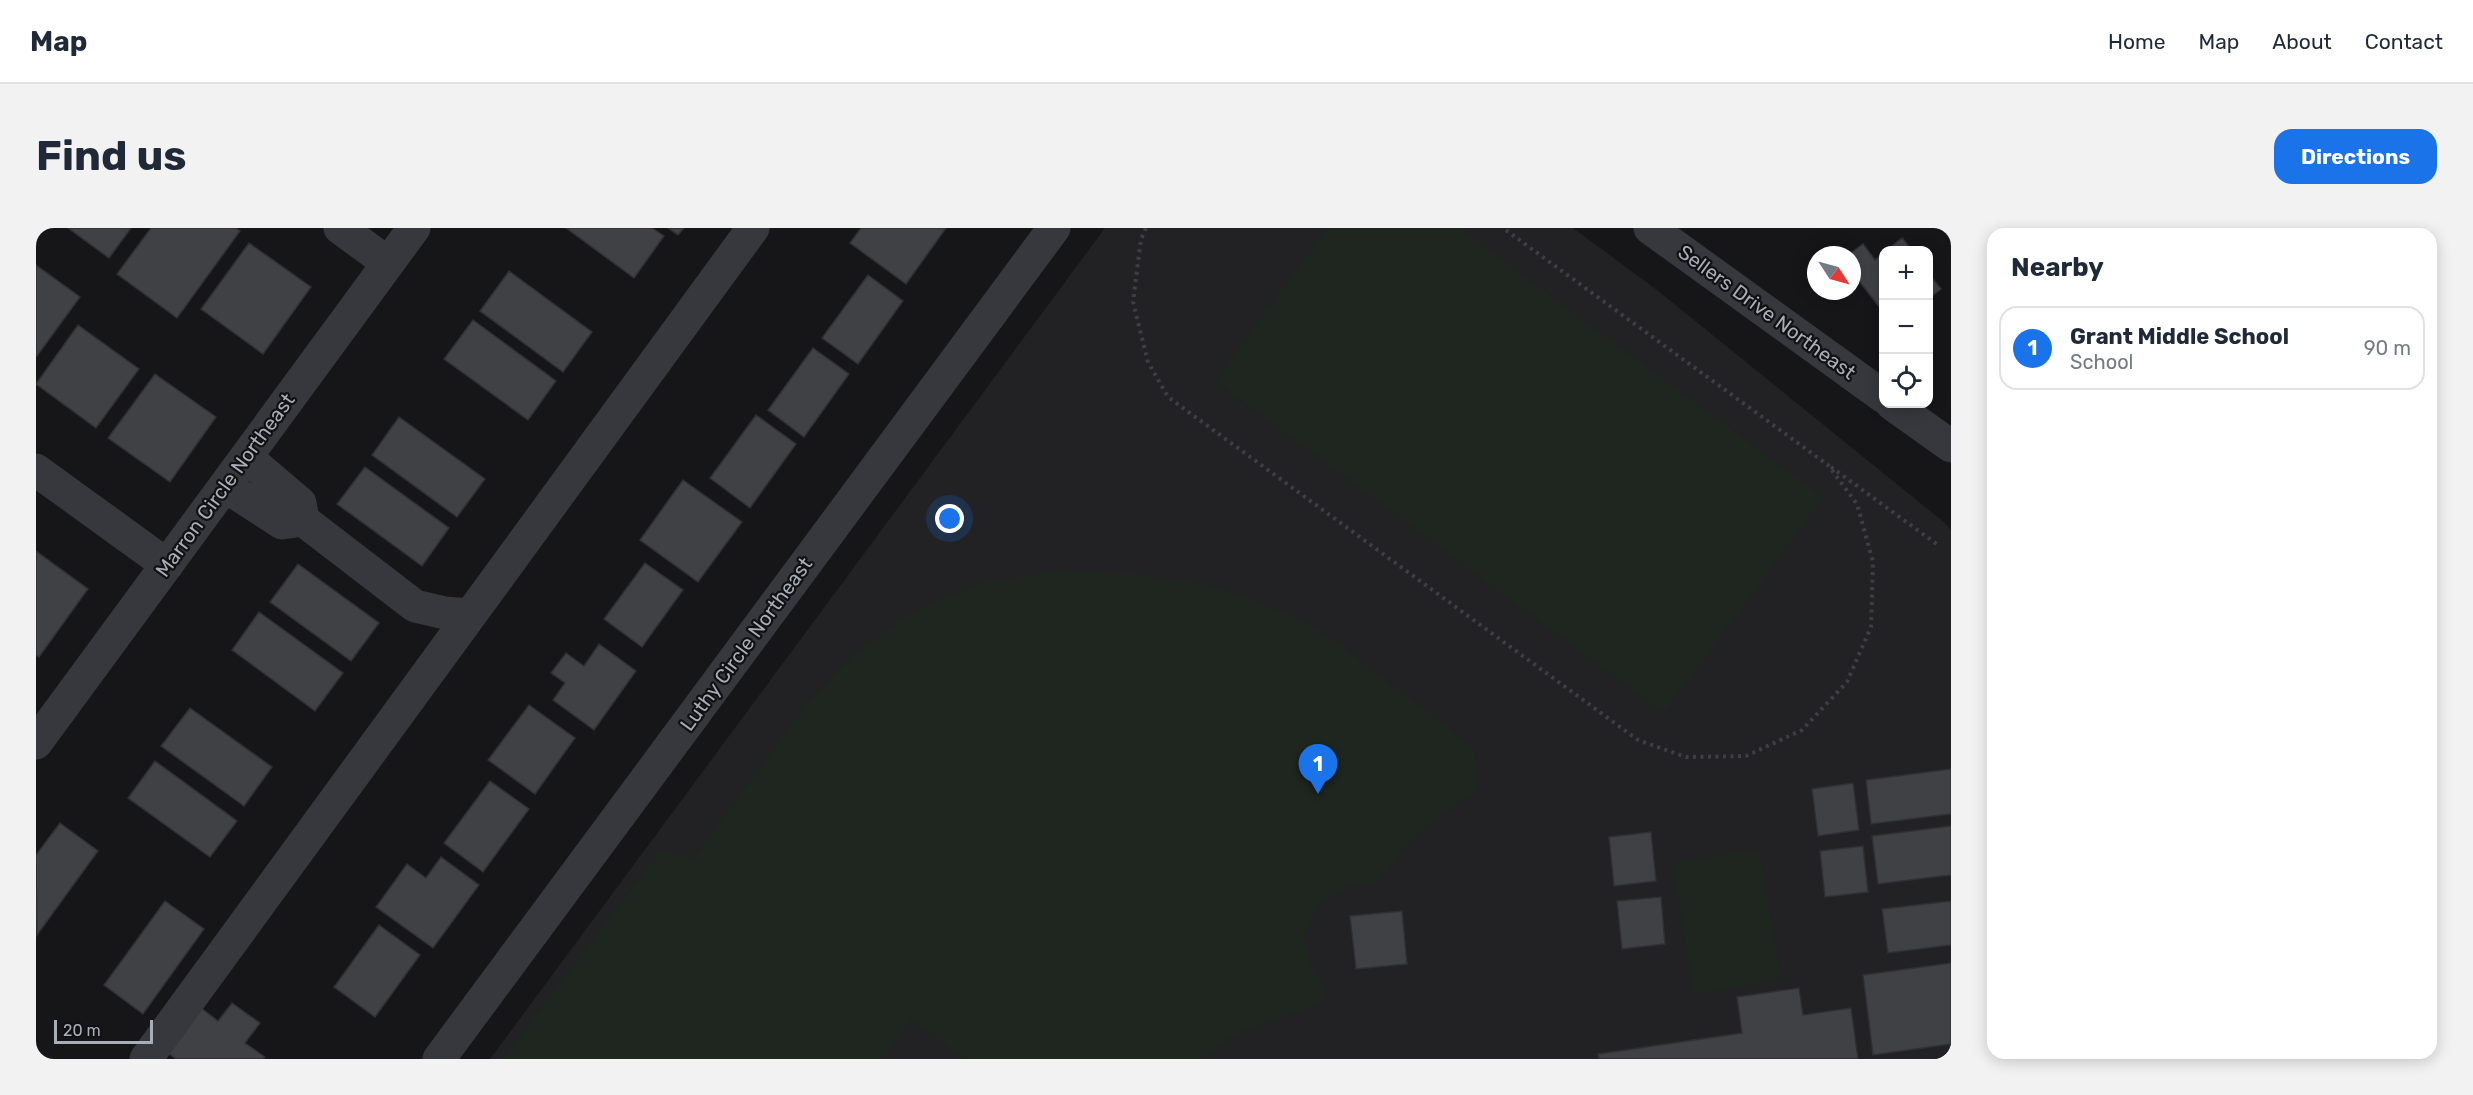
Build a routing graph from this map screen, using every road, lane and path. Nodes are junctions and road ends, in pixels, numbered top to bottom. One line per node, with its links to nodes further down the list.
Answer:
1 (340, 228): 8 (street)
2 (414, 228): 8 (street, Marron Circle Northeast)
3 (753, 228): 19 (street)
4 (1054, 228): 22 (street, Luthy Circle Northeast)
5 (1146, 228): 13 (path)
6 (1503, 228): 13 (path)
7 (1650, 228): 9 (street, Sellers Drive Northeast)
8 (388, 263): 12 (street, Marron Circle Northeast)
9 (1879, 393)
10 (1899, 408): 11 (street)
11 (1951, 446)
12 (246, 457): 15 (street, Marron Circle Northeast); 16 (street)
13 (1828, 465): 17 (path)
14 (36, 470): 18 (street)
15 (225, 486): 16 (street); 18 (street, Marron Circle Northeast)
16 (303, 520): 19 (street)
17 (1938, 545)
18 (167, 565): 20 (street, Marron Circle Northeast)
19 (470, 615): 21 (street)
20 (36, 743)
21 (146, 1059)
22 (439, 1059)

